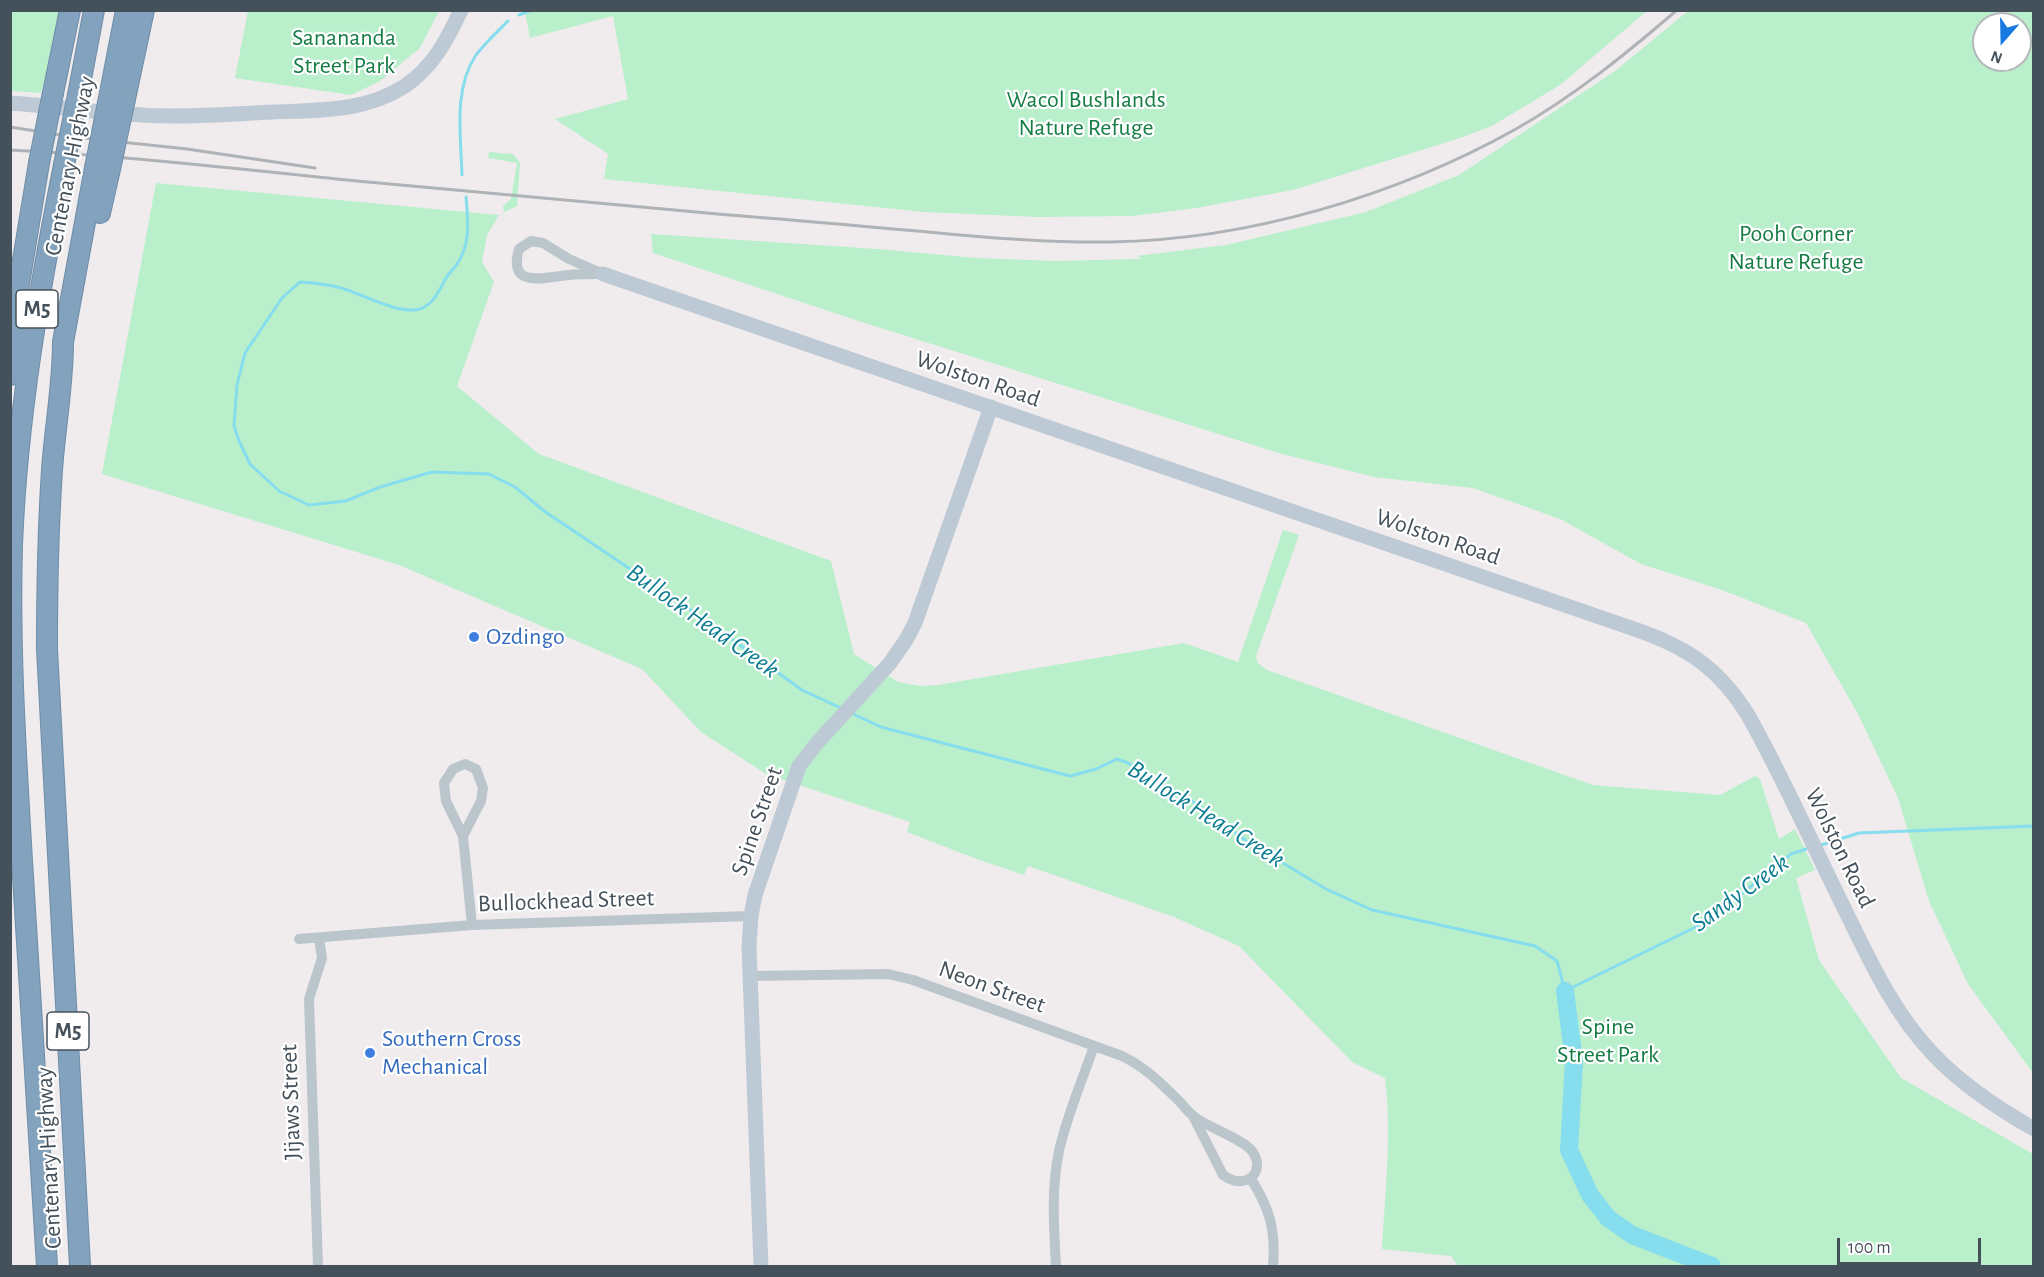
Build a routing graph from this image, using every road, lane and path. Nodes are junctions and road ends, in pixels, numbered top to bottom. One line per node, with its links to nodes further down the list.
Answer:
1 (70, 10): 9 (highway, bridge)
2 (94, 10): 12 (highway, Centenary Highway / M5, bridge)
3 (126, 10): 6 (highway, Centenary Highway / M5)
4 (144, 10): 6 (highway)
5 (461, 10): 7 (street)
6 (117, 98): 24 (highway, Centenary Highway / M5, bridge)
7 (10, 103)
8 (603, 274): 8 (street, Wolston Road); 10 (street, Wolston Road)
9 (10, 375)
10 (991, 407): 14 (street, Spine Street); 21 (street, Wolston Road)
11 (10, 434): 12 (highway)
12 (18, 454): 23 (highway, Centenary Highway / M5)
13 (464, 836): 13 (street); 15 (street)
14 (751, 916): 15 (street, Bullockhead Street); 18 (street, Spine Street)
15 (472, 925): 16 (street, Bullockhead Street)
16 (319, 938): 17 (street); 25 (street, Jijaws Street)
17 (300, 939)
18 (750, 976): 19 (street, Neon Street); 26 (street, Spine Street)
19 (1094, 1046): 20 (street, Neon Street); 27 (street)
20 (1193, 1116): 22 (street, Neon Street); 22 (street, Neon Street)
21 (2034, 1129)
22 (1251, 1179): 28 (street, Neon Street)
23 (47, 1266)
24 (80, 1266)
25 (318, 1266)
26 (760, 1266)
27 (1056, 1266)
28 (1273, 1266)

